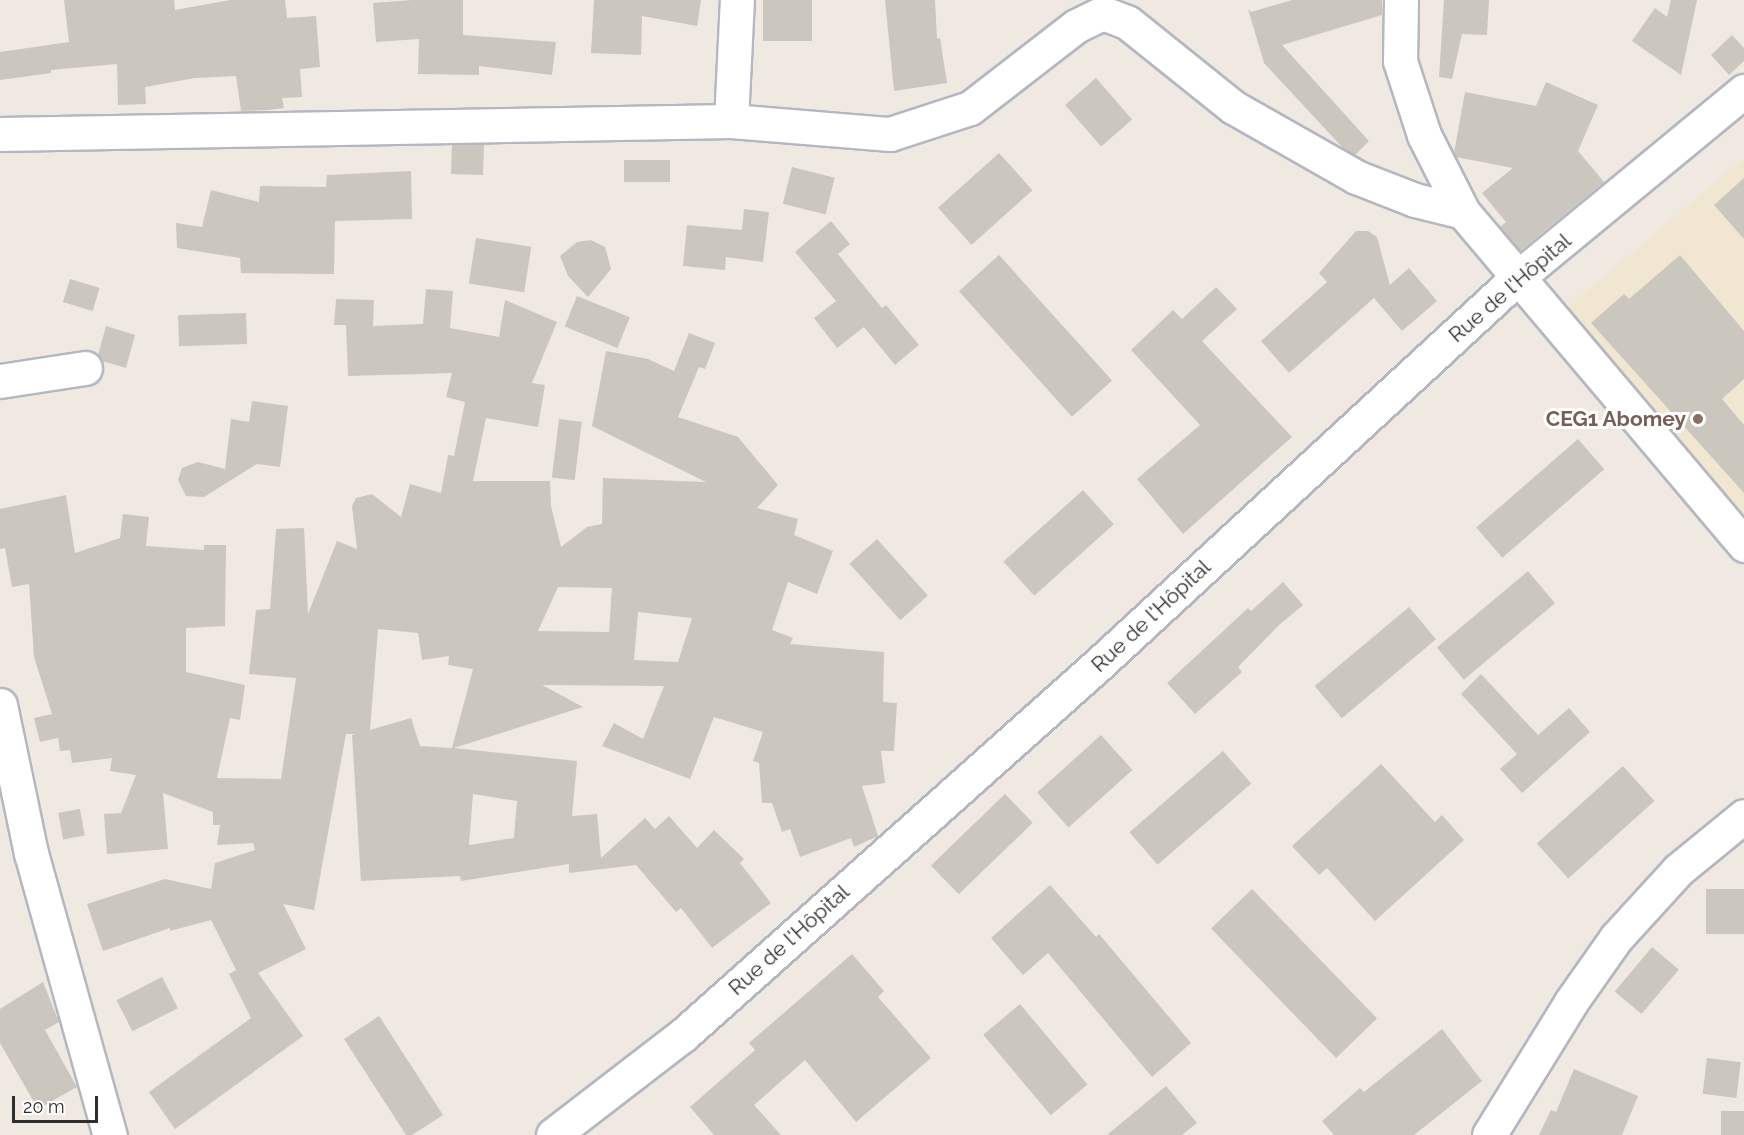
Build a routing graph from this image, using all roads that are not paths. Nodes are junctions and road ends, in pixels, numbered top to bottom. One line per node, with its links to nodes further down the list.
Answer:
1 (737, 0): 4 (street)
2 (1401, 0): 6 (street)
3 (1744, 91): 7 (street, Rue de l'Hôpital)
4 (732, 121): 5 (street); 6 (street)
5 (0, 134)
6 (1463, 212): 7 (street)
7 (1517, 278): 10 (street); 14 (street, Rue de l'Hôpital)
8 (85, 368): 9 (street)
9 (0, 381)
10 (1744, 545)
11 (0, 705): 13 (street)
12 (1744, 816): 15 (street)
13 (110, 1135)
14 (553, 1135)
15 (1488, 1135)

